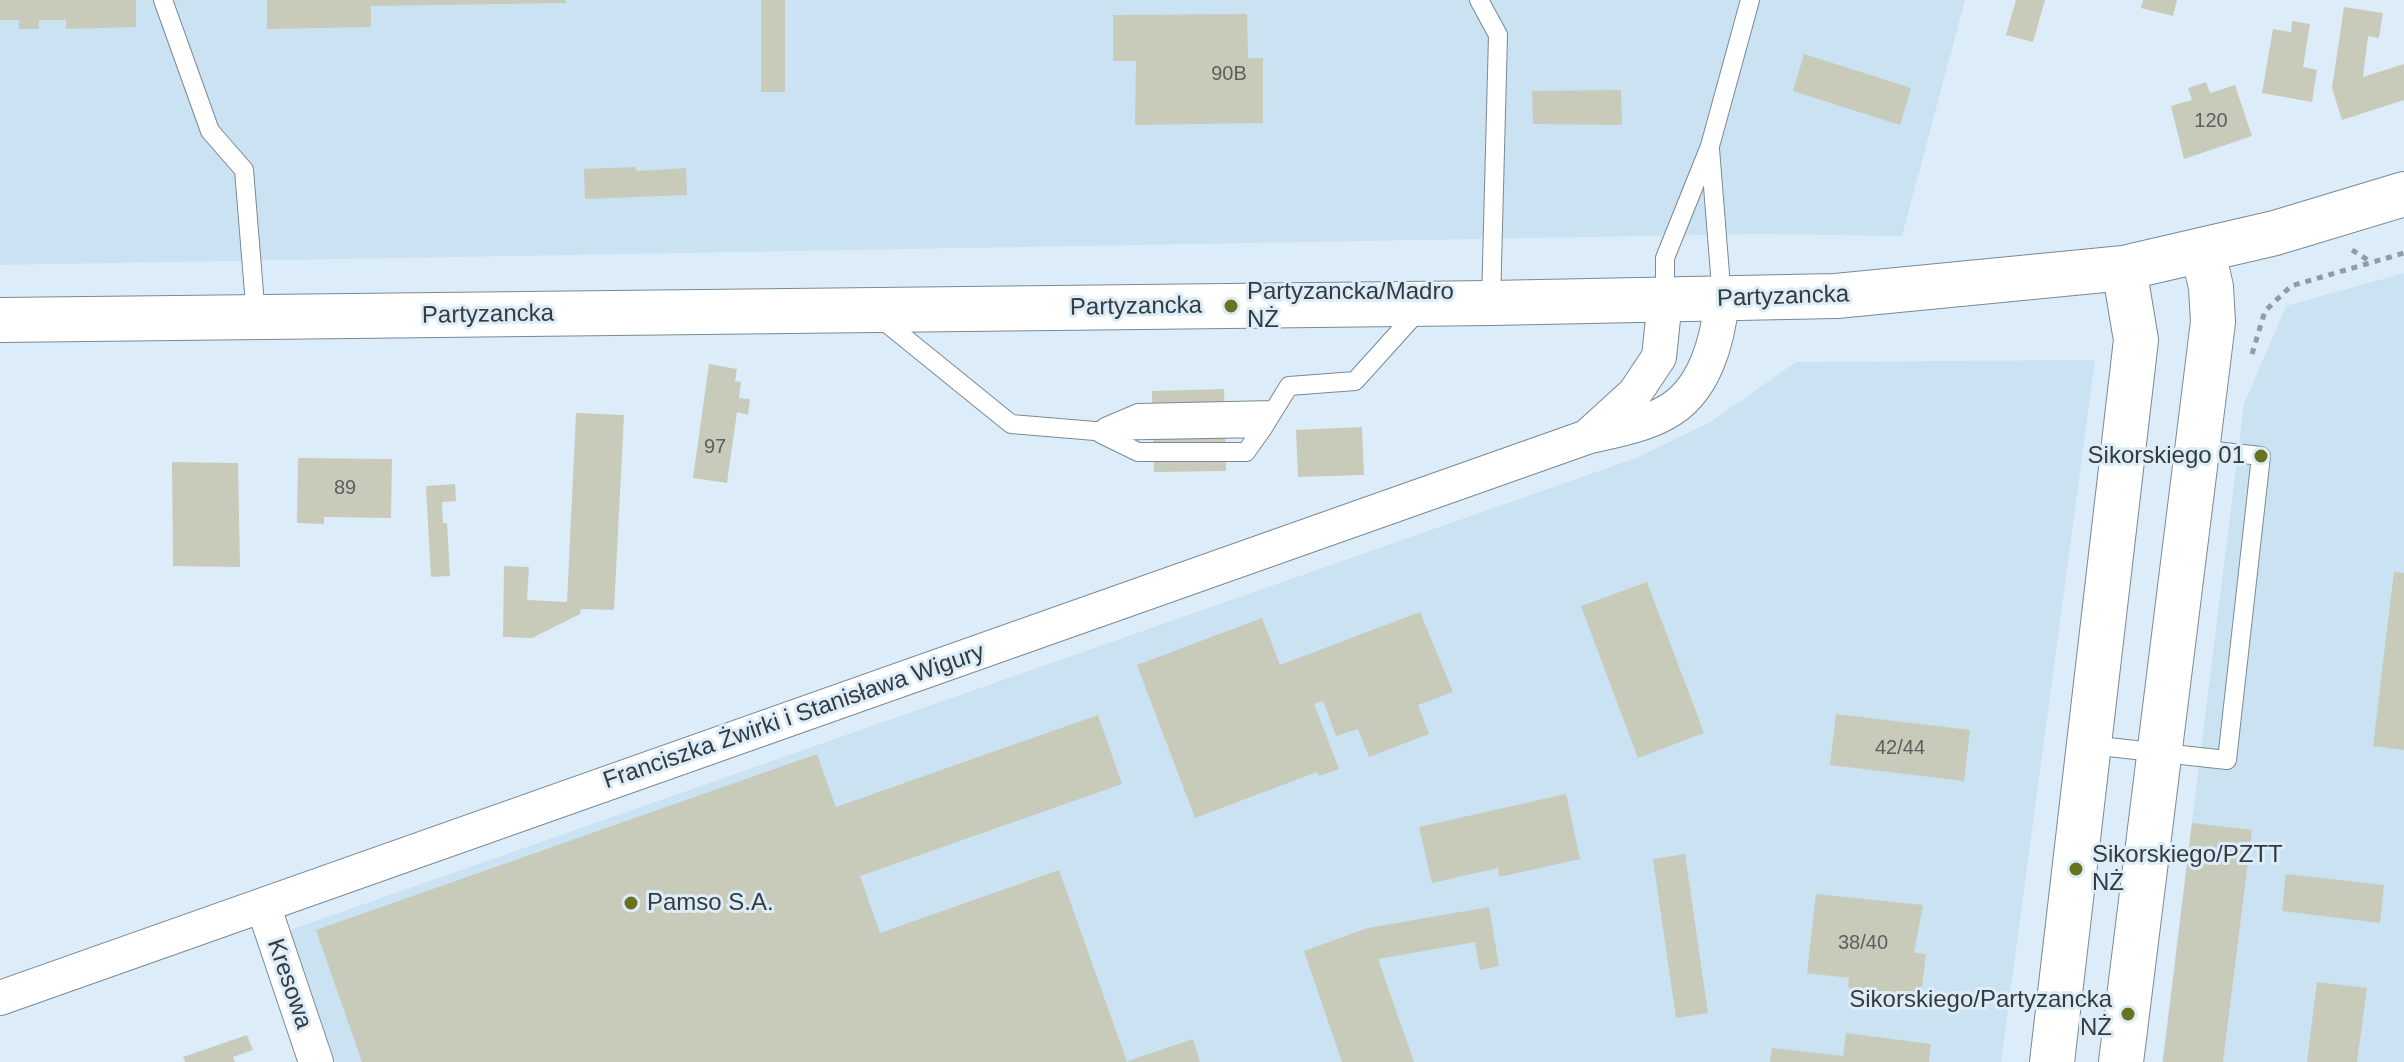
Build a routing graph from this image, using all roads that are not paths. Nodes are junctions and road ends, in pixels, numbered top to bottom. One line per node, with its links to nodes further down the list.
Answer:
1 (163, 0): 13 (lane)
2 (1479, 0): 10 (lane)
3 (1750, 0): 4 (lane)
4 (1710, 146): 8 (lane); 9 (lane)
5 (2404, 194): 6 (main road, Partyzancka)
6 (2203, 252): 7 (main road, Partyzancka); 18 (main road)
7 (2124, 268): 8 (main road, Partyzancka); 19 (main road)
8 (1722, 299): 9 (main road, Partyzancka); 17 (street, Franciszka Żwirki i Stanisława Wigury)
9 (1665, 300): 10 (main road, Partyzancka); 17 (street, Franciszka Żwirki i Stanisława Wigury)
10 (1491, 303): 11 (main road, Partyzancka)
11 (1425, 304): 12 (main road, Partyzancka); 15 (lane)
12 (871, 310): 13 (main road, Partyzancka); 16 (lane)
13 (256, 317): 14 (main road, Partyzancka)
14 (0, 320)
15 (1274, 410): 16 (lane); 16 (lane)
16 (1095, 431)
17 (1587, 437): 21 (street, Franciszka Żwirki i Stanisława Wigury)
18 (2197, 449): 20 (main road); 20 (lane)
19 (2090, 745): 20 (lane); 24 (main road)
20 (2160, 753): 25 (main road)
21 (263, 905): 22 (street, Franciszka Żwirki i Stanisława Wigury); 23 (street, Kresowa)
22 (0, 998)
23 (316, 1062)
24 (2052, 1062)
25 (2121, 1062)

